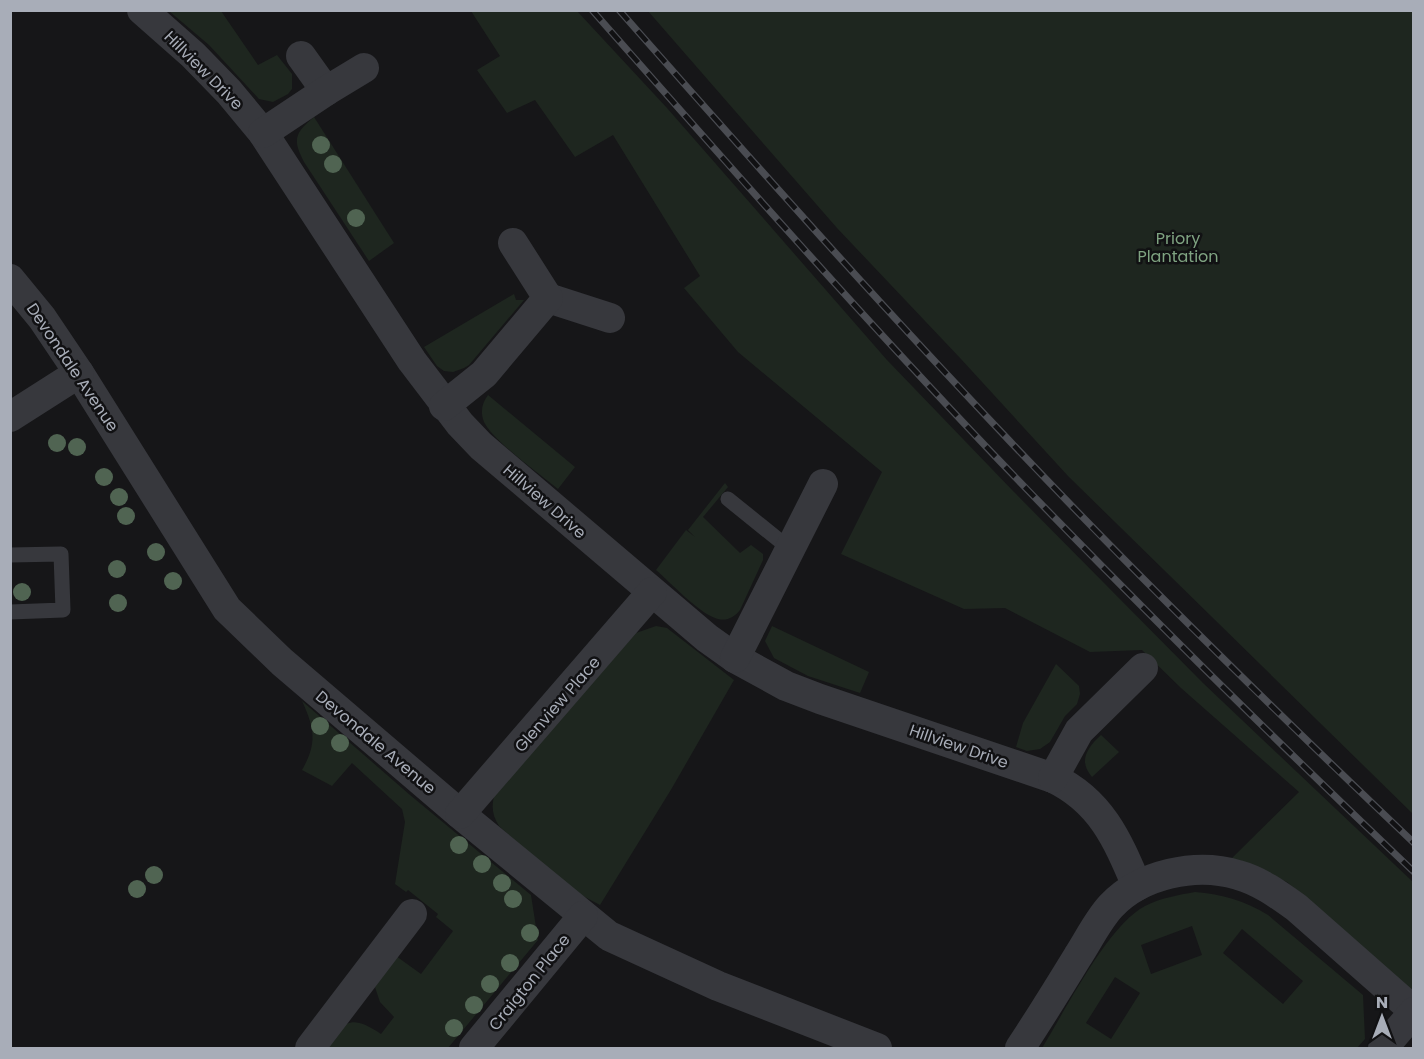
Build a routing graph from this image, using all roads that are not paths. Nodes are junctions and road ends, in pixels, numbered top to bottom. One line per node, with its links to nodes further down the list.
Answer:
1 (142, 10): 5 (street, Hillview Drive)
2 (301, 56): 4 (street)
3 (364, 68): 4 (street)
4 (326, 91): 5 (street)
5 (264, 133): 11 (street, Hillview Drive)
6 (513, 243): 8 (street)
7 (10, 279): 10 (street, Devondale Avenue)
8 (548, 298): 9 (street); 11 (street)
9 (610, 318)
10 (79, 373): 12 (street); 22 (street, Devondale Avenue)
11 (444, 406): 17 (street, Hillview Drive)
12 (10, 417)
13 (823, 484): 15 (street)
14 (728, 499): 15 (lane)
15 (790, 549): 19 (street)
16 (10, 555): 18 (lane)
17 (652, 592): 19 (street, Hillview Drive); 22 (street, Glenview Place)
18 (10, 612)
19 (735, 658): 21 (street, Hillview Drive)
20 (1143, 668): 21 (street)
21 (1053, 778): 23 (street, Hillview Drive)
22 (460, 814): 25 (street, Devondale Avenue)
23 (1137, 886): 26 (street); 30 (street)
24 (412, 914): 27 (street)
25 (583, 916): 28 (street, Craigton Place); 29 (street, Devondale Avenue)
26 (1413, 1012): 31 (street)
27 (310, 1048)
28 (474, 1048)
29 (877, 1048)
30 (1020, 1048)
31 (1383, 1048)

